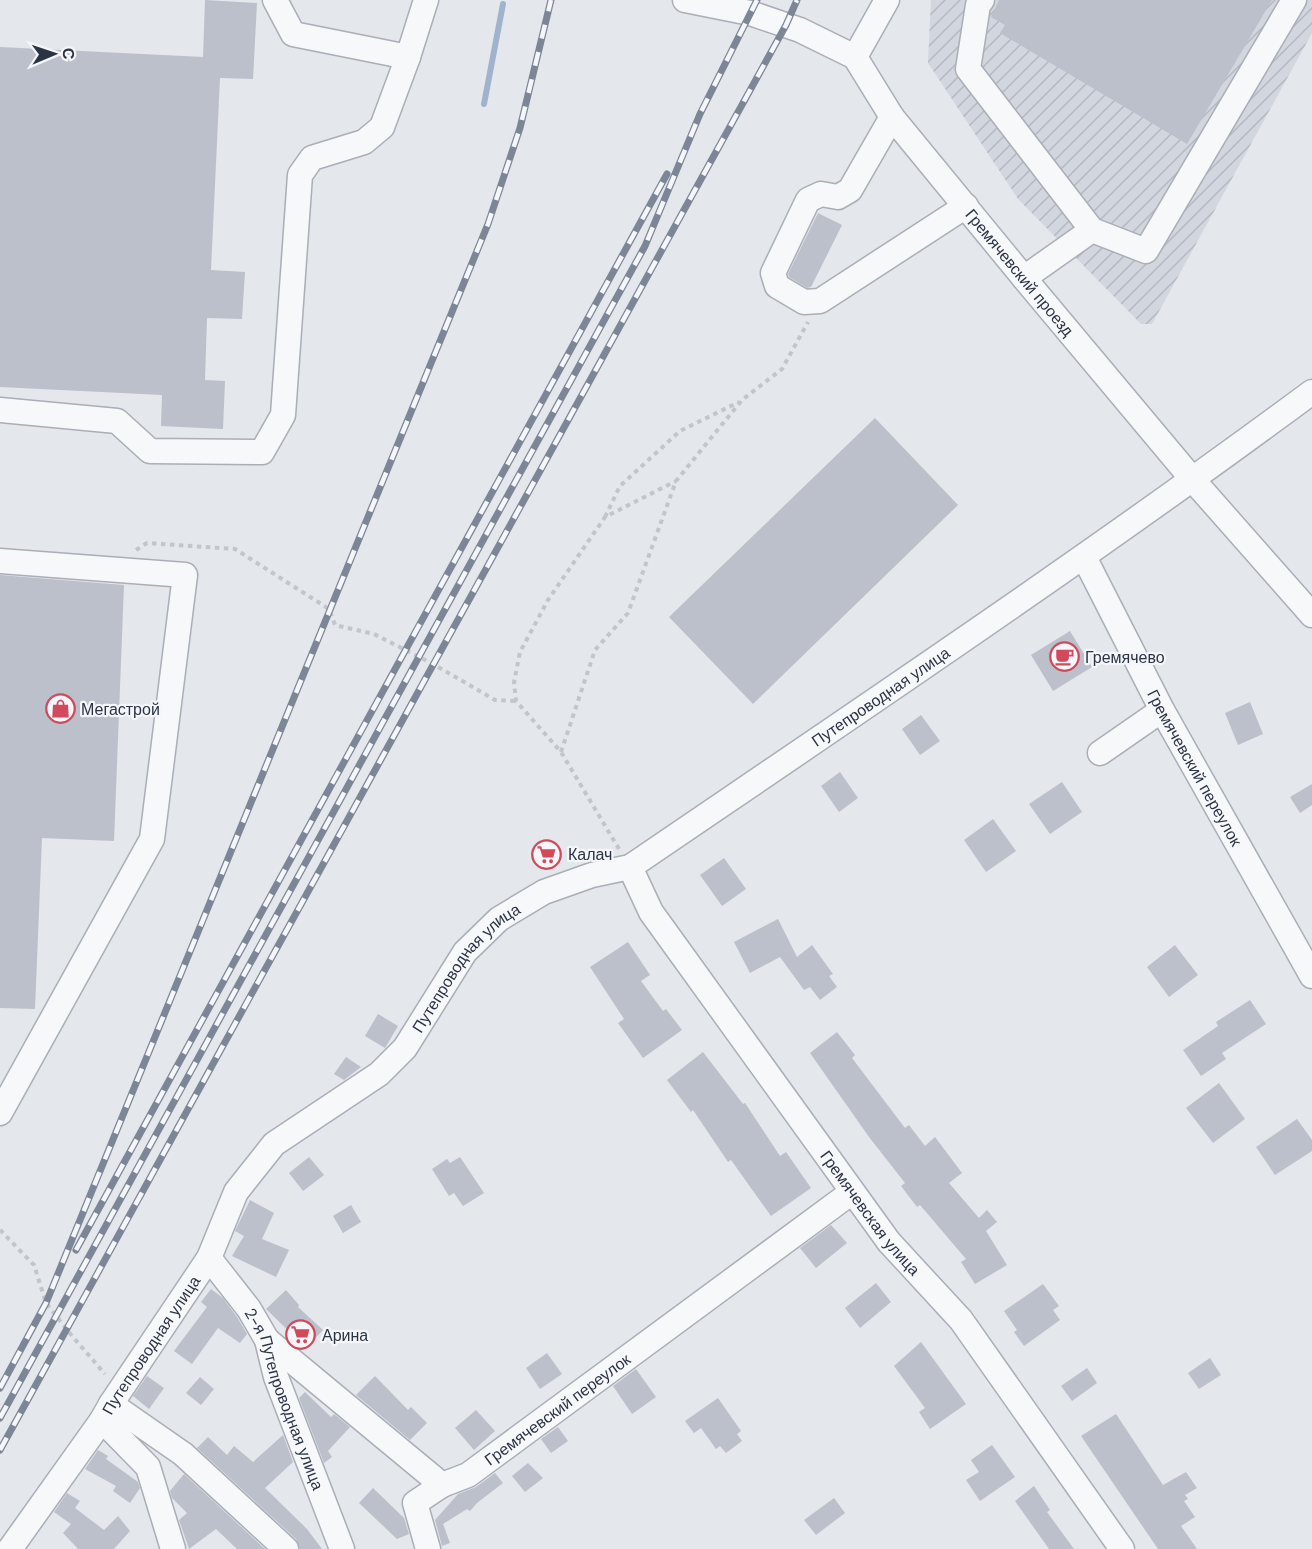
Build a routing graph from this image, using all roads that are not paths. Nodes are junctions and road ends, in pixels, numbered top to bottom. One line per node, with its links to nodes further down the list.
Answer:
1 (275, 0): 7 (street)
2 (426, 0): 7 (street)
3 (686, 0): 8 (street)
4 (887, 0): 8 (street)
5 (982, 0): 11 (street)
6 (1294, 0): 11 (street)
7 (408, 57): 14 (street)
8 (855, 57): 9 (street, Гремячевский проезд)
9 (892, 117): 10 (street, Гремячевский проезд); 10 (street)
10 (966, 206): 12 (street, Гремячевский проезд)
11 (1092, 230): 12 (street)
12 (1024, 278): 15 (street, Гремячевский проезд)
13 (1312, 392): 15 (street, Путепроводная улица)
14 (0, 410)
15 (1193, 480): 16 (street, Путепроводная улица); 18 (street, Гремячевский проезд)
16 (1084, 556): 19 (street, Гремячевский переулок); 21 (street, Путепроводная улица)
17 (0, 561): 23 (street)
18 (1312, 615)
19 (1162, 710): 20 (street); 22 (street, Гремячевский переулок)
20 (1100, 753)
21 (630, 867): 24 (street, Гремячевская улица); 25 (street, Путепроводная улица)
22 (1312, 976)
23 (0, 1113)
24 (852, 1192): 28 (street, Гремячевский переулок); 34 (street, Гремячевская улица)
25 (209, 1258): 26 (street, 2-я Путепроводная улица); 27 (street, Путепроводная улица)
26 (267, 1340): 28 (street); 32 (street, 2-я Путепроводная улица)
27 (111, 1404): 29 (street, Путепроводная улица); 30 (street); 31 (street)
28 (442, 1485): 33 (street, Гремячевский переулок)
29 (10, 1549)
30 (173, 1549)
31 (286, 1549)
32 (342, 1549)
33 (428, 1549)
34 (1122, 1549)

